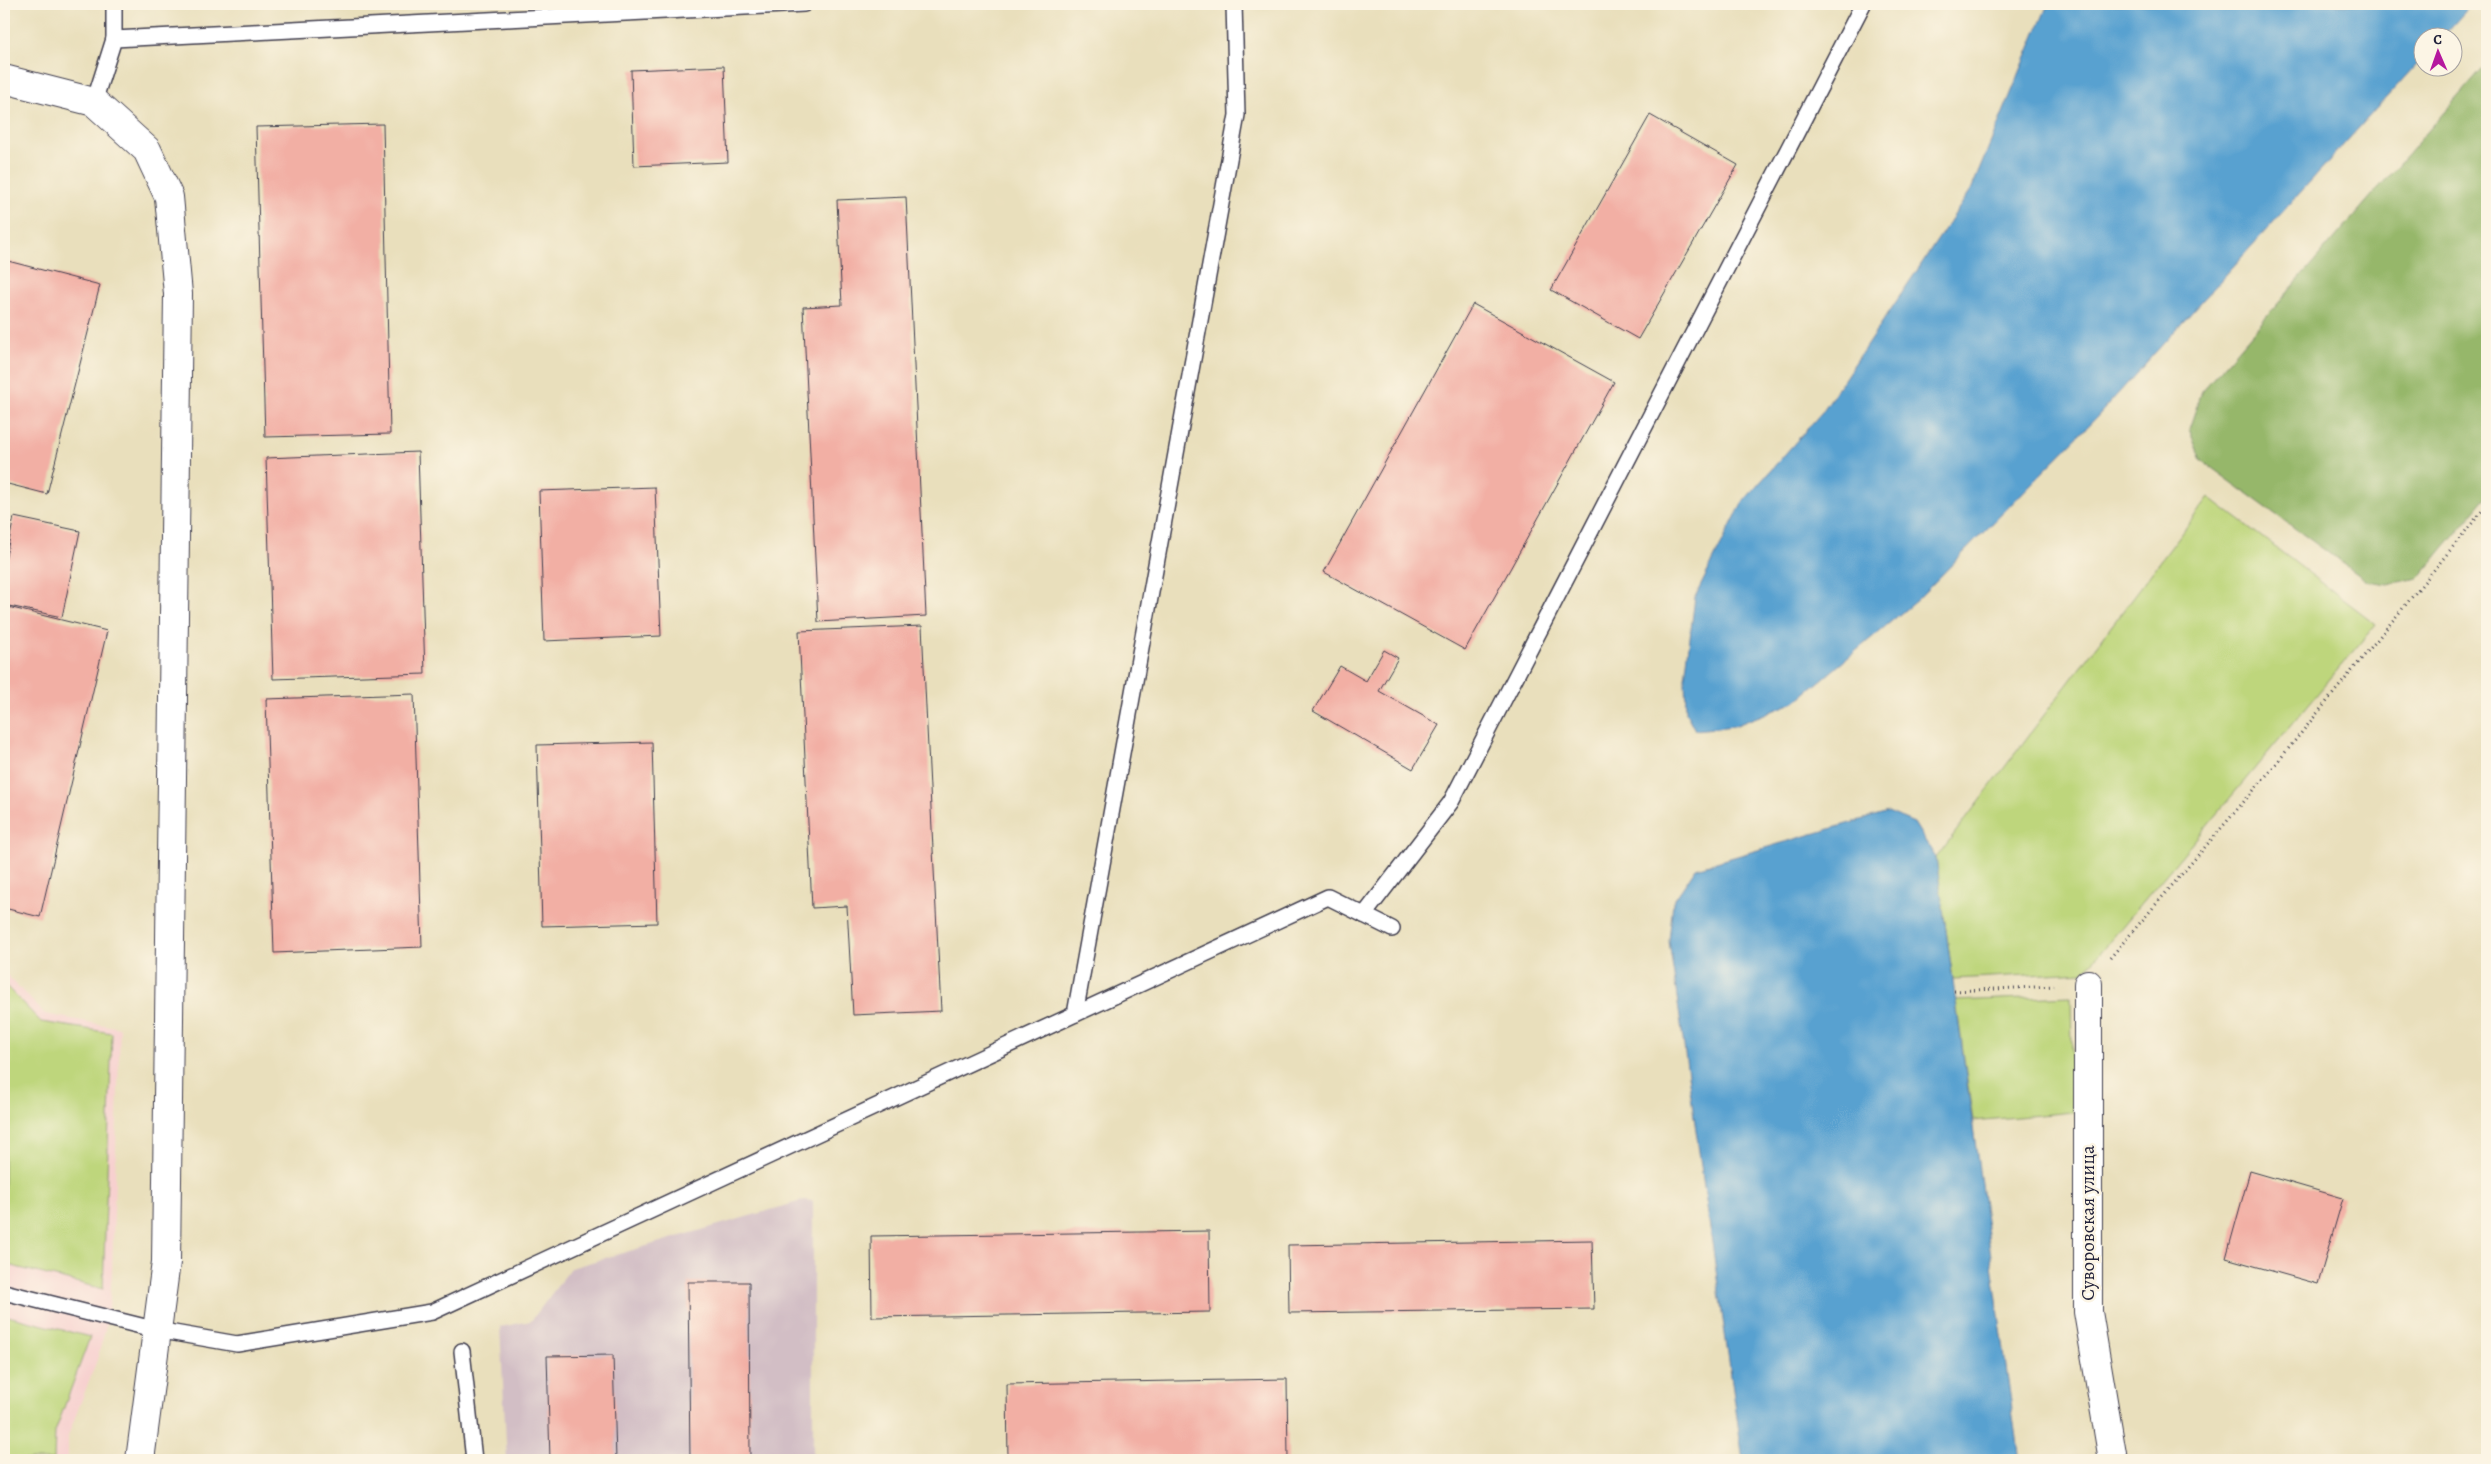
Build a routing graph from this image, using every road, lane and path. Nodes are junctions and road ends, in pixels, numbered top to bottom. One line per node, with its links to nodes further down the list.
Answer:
1 (114, 4): 5 (lane)
2 (804, 4): 5 (lane)
3 (1234, 4): 13 (lane)
4 (1863, 4): 9 (lane)
5 (114, 39): 7 (lane)
6 (4, 79): 7 (street)
7 (94, 102): 15 (street)
8 (2487, 505): 11 (path)
9 (1364, 915): 10 (lane); 13 (lane)
10 (1392, 929)
11 (2088, 984): 12 (path); 19 (street, Суворовская улица)
12 (1954, 991)
13 (1075, 1014): 15 (lane)
14 (4, 1292): 15 (lane)
15 (157, 1330): 17 (street)
16 (462, 1351): 18 (lane)
17 (140, 1460)
18 (474, 1460)
19 (2113, 1460)

